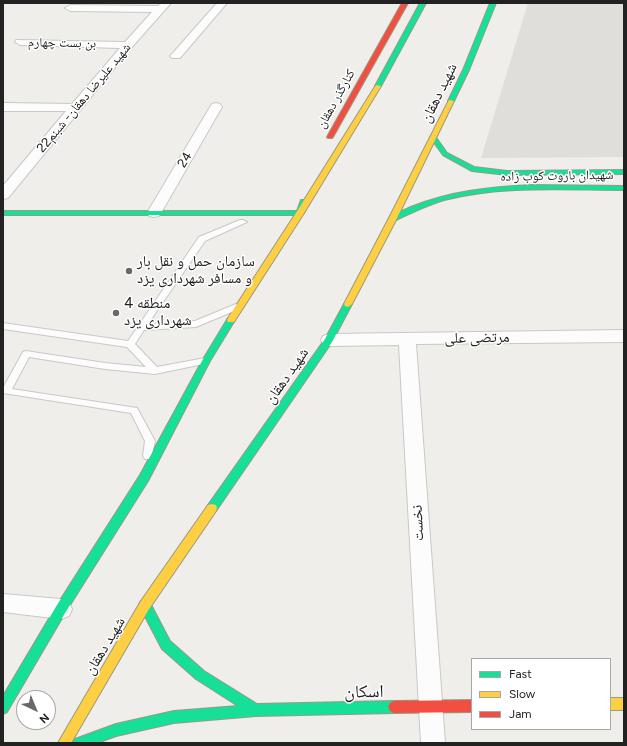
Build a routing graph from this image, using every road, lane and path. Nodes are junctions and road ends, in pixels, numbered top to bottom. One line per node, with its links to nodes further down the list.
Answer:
1 (222, 3): 9 (street)
2 (405, 3): 14 (main road, کنارگذر دهقان)
3 (423, 3): 23 (main road)
4 (493, 3): 13 (main road, شهید دهقان)
5 (163, 6): 6 (street); 8 (street, شهید علیرضا دهقان- شبنم22)
6 (70, 8)
7 (20, 42): 8 (street, بن بست چهارم)
8 (128, 45): 11 (street, شهید علیرضا دهقان- شبنم22)
9 (176, 56)
10 (3, 107): 11 (street)
11 (76, 108): 20 (street, شهید علیرضا دهقان- شبنم22)
12 (216, 108): 21 (street, 24)
13 (433, 137): 17 (main road); 24 (main road, شهید دهقان)
14 (326, 145)
15 (315, 172): 23 (main road)
16 (624, 172): 17 (main road, شهیدان باروت کوب زاده)
17 (495, 173): 19 (main road)
18 (624, 188): 19 (main road, شهیدان باروت کوب زاده)
19 (489, 190): 24 (main road, شهیدان باروت کوب زاده)
20 (3, 195)
21 (154, 212): 22 (main road); 23 (main road)
22 (3, 213)
23 (300, 213): 26 (main road)
24 (393, 218): 31 (main road, شهید دهقان)
25 (243, 222): 28 (lane)
26 (239, 306): 28 (lane); 33 (main road)
27 (3, 326): 32 (lane)
28 (143, 327): 32 (lane)
29 (624, 336): 30 (street, مرتضی علی)
30 (407, 339): 31 (street, مرتضی علی); 42 (street, نخست)
31 (329, 340): 37 (main road, شهید دهقان)
32 (130, 344): 34 (lane)
33 (206, 361): 34 (lane); 35 (main road)
34 (155, 370): 35 (lane)
35 (144, 478): 38 (main road)
36 (3, 602): 38 (street)
37 (145, 605): 44 (main road); 45 (main road, شهید دهقان)
38 (61, 609): 43 (main road)
39 (611, 704): 40 (main road)
40 (624, 704)
41 (471, 706): 42 (main road, اسکان)
42 (430, 707): 44 (main road, اسکان); 47 (street, نخست)
43 (3, 708)
44 (256, 710): 46 (main road, اسکان)
45 (64, 743)
46 (79, 743)
47 (434, 743)

